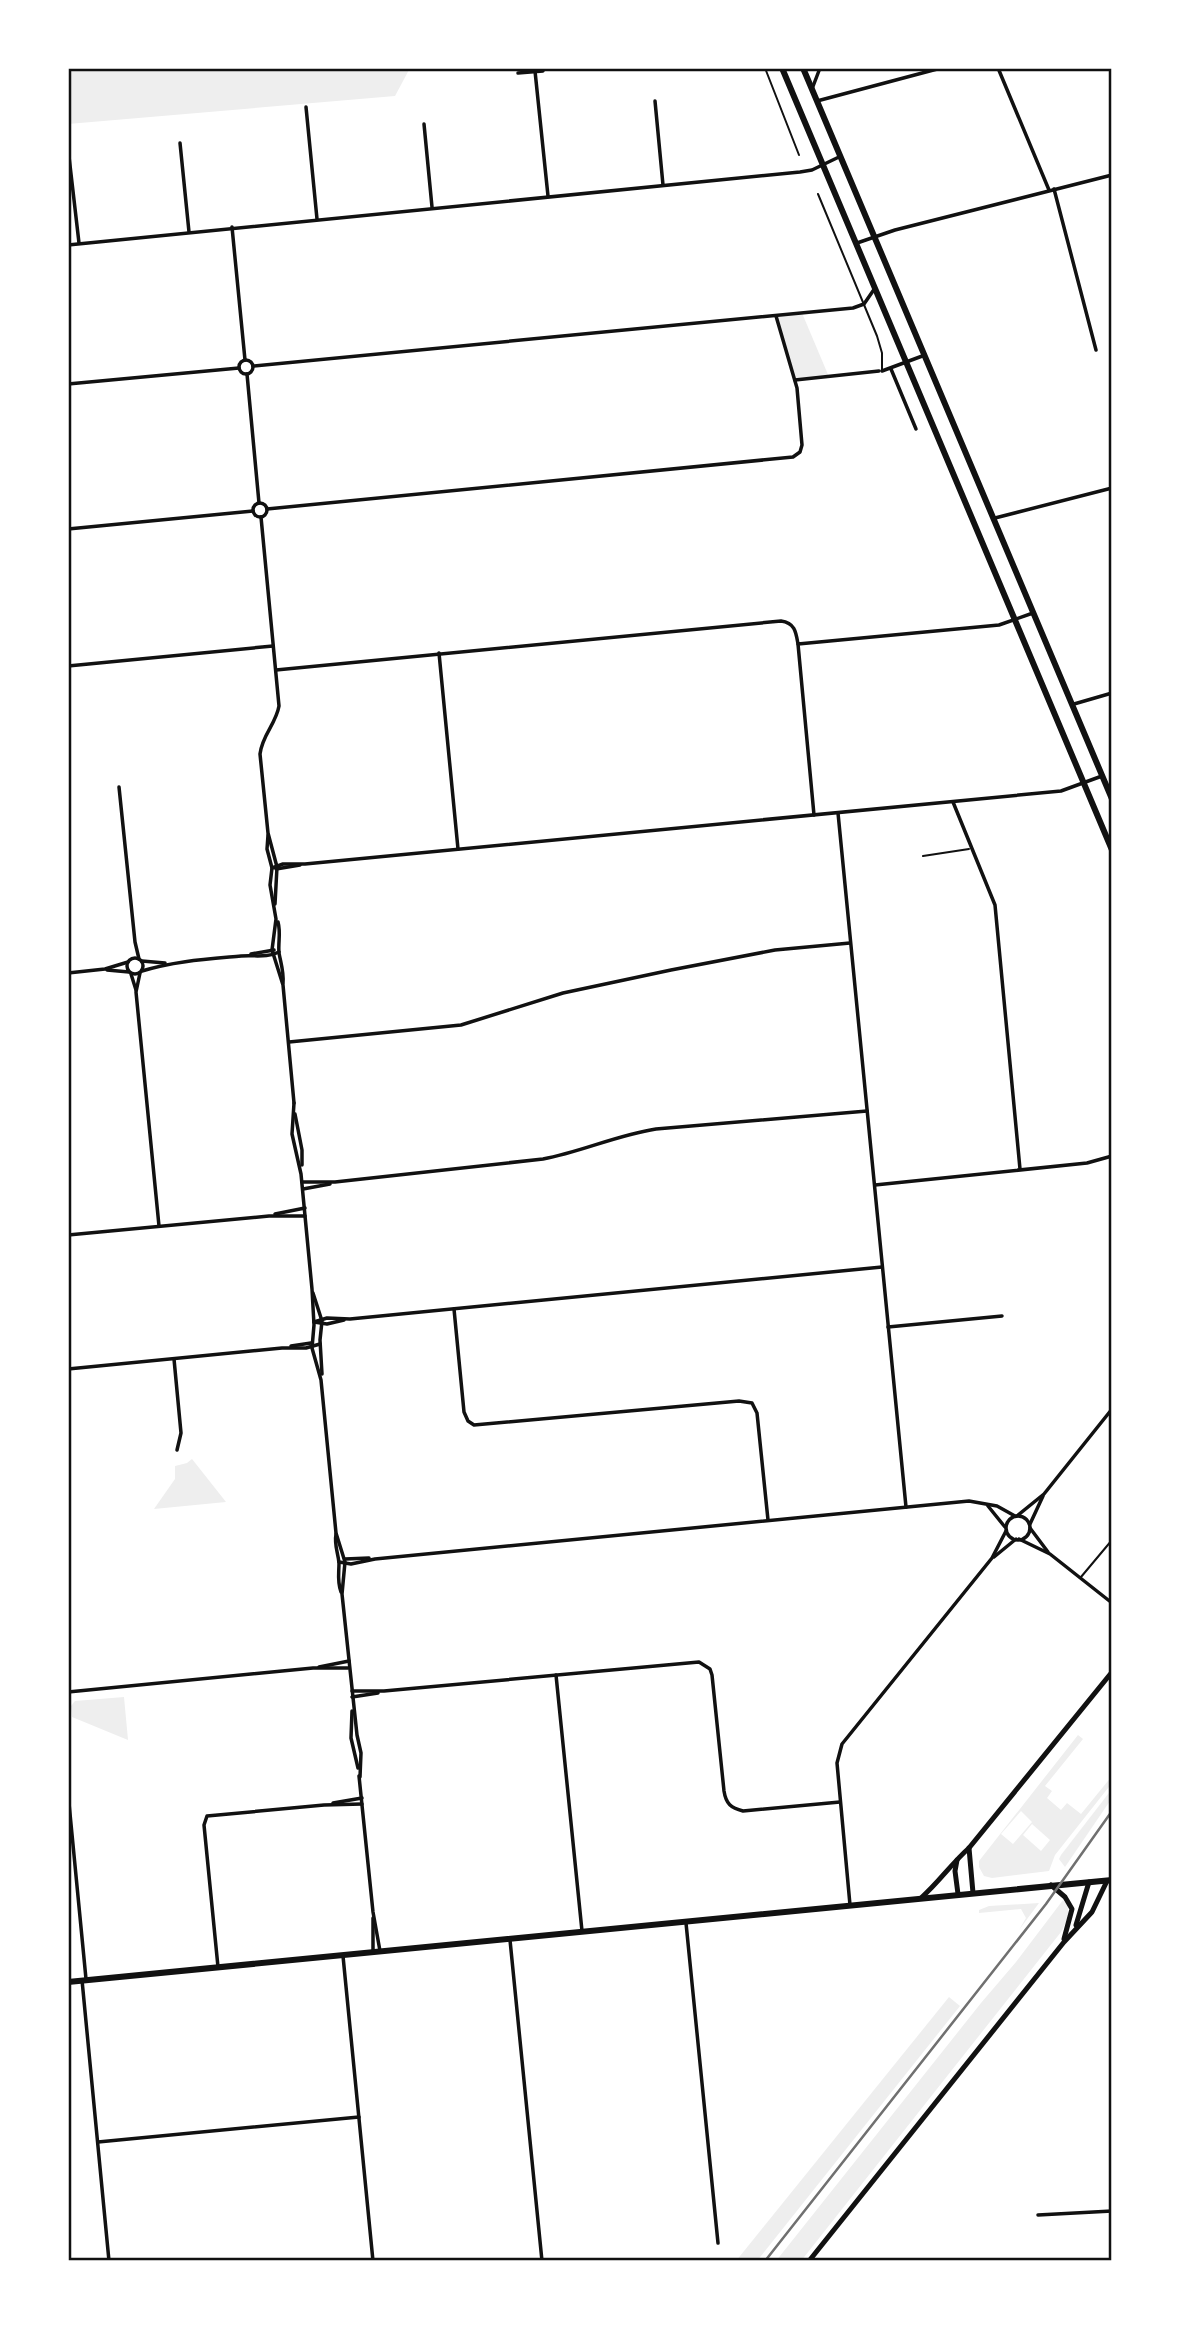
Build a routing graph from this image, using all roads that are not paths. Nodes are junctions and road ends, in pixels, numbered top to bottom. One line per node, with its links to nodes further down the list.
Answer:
1 (765, 68): 17 (lane)
2 (782, 68): 19 (main road)
3 (803, 68): 10 (main road)
4 (820, 68): 10 (street)
5 (941, 68): 12 (street)
6 (998, 68): 23 (street)
7 (535, 71): 8 (street); 9 (street); 25 (street)
8 (543, 71)
9 (518, 73)
10 (812, 89): 12 (main road)
11 (655, 101): 21 (street)
12 (817, 101): 18 (main road)
13 (306, 107): 27 (street)
14 (424, 124): 26 (street)
15 (180, 143): 29 (street)
16 (68, 148): 31 (street)
17 (799, 155)
18 (841, 156): 19 (street); 30 (main road)
19 (822, 165): 21 (street); 32 (main road)
20 (1112, 175): 22 (street)
21 (663, 185): 25 (street)
22 (1054, 188): 23 (street); 37 (street)
23 (1049, 190): 30 (street)
24 (818, 194): 35 (lane)
25 (548, 196): 26 (street)
26 (432, 207): 27 (street)
27 (317, 219): 28 (street)
28 (232, 227): 29 (street); 39 (street)
29 (189, 232): 31 (street)
30 (875, 236): 32 (street); 38 (main road)
31 (79, 243): 33 (street)
32 (856, 243): 34 (main road)
33 (68, 244)
34 (875, 288): 35 (street); 40 (main road)
35 (864, 304): 36 (street); 44 (lane)
36 (776, 316): 41 (street); 46 (street)
37 (1096, 350)
38 (925, 355): 40 (street); 54 (main road)
39 (245, 360): 41 (street); 42 (street)
40 (906, 363): 43 (street); 57 (main road)
41 (253, 366): 45 (street)
42 (239, 368): 45 (street); 47 (street)
43 (891, 369): 44 (street); 48 (street)
44 (881, 371): 46 (street)
45 (247, 374): 50 (street)
46 (795, 380): 51 (street)
47 (68, 384)
48 (916, 429)
49 (1112, 488): 54 (street)
50 (259, 503): 51 (street); 52 (street)
51 (267, 509): 53 (street)
52 (253, 510): 53 (street); 55 (street)
53 (261, 517): 59 (street)
54 (994, 519): 56 (main road)
55 (68, 529)
56 (1033, 613): 57 (street); 64 (main road)
57 (1015, 621): 58 (street); 66 (main road)
58 (798, 644): 60 (street); 71 (street)
59 (273, 646): 61 (street); 62 (street)
60 (439, 653): 62 (street); 73 (street)
61 (68, 666)
62 (276, 670): 76 (street)
63 (1112, 693): 64 (street)
64 (1072, 704): 65 (main road)
65 (1102, 776): 66 (street); 68 (main road)
66 (1084, 784): 69 (street); 74 (main road)
67 (119, 787): 78 (street)
68 (1112, 799)
69 (953, 802): 70 (street); 72 (street)
70 (838, 813): 71 (street); 79 (street)
71 (814, 815): 73 (street)
72 (971, 848): 75 (lane); 94 (street)
73 (458, 849): 76 (street)
74 (1112, 850)
75 (923, 856)
76 (275, 867): 77 (street)
77 (276, 919): 80 (street); 81 (street)
78 (135, 942): 82 (street); 83 (street)
79 (850, 943): 91 (street); 92 (street)
80 (279, 952): 81 (street); 89 (street)
81 (273, 953): 84 (street); 89 (street)
82 (130, 960): 83 (street); 85 (street); 88 (street)
83 (140, 960): 84 (street); 86 (street)
84 (167, 963): 86 (street)
85 (105, 969): 87 (street); 88 (street)
86 (141, 972): 88 (street); 90 (street)
87 (68, 973)
88 (130, 973): 90 (street)
89 (283, 985): 91 (street)
90 (136, 992): 102 (street)
91 (289, 1042): 95 (street)
92 (867, 1111): 96 (street); 97 (street)
93 (1112, 1156): 94 (street)
94 (1020, 1170): 97 (street)
95 (302, 1182): 96 (street); 98 (street)
96 (335, 1182): 98 (street)
97 (875, 1185): 104 (street)
98 (303, 1189): 99 (street)
99 (305, 1208): 100 (street); 101 (street)
100 (269, 1216): 101 (street); 102 (street)
101 (305, 1216): 105 (street)
102 (159, 1226): 103 (street)
103 (68, 1235)
104 (882, 1267): 106 (street); 110 (street)
105 (312, 1289): 108 (street); 109 (street)
106 (454, 1309): 109 (street); 122 (street)
107 (1002, 1316): 110 (street)
108 (314, 1322): 109 (street); 112 (street)
109 (322, 1322): 111 (street)
110 (888, 1327): 120 (street)
111 (320, 1344): 112 (street); 115 (street)
112 (312, 1345): 113 (street); 115 (street)
113 (174, 1359): 114 (street); 117 (street)
114 (68, 1369)
115 (321, 1380): 125 (street)
116 (1112, 1409): 118 (street)
117 (177, 1450)
118 (1044, 1494): 121 (street); 123 (street)
119 (987, 1504): 120 (street); 121 (street); 124 (street)
120 (906, 1507): 122 (street)
121 (1016, 1516): 123 (street); 124 (street)
122 (768, 1520): 131 (street)
123 (1029, 1526): 126 (street); 128 (street)
124 (1006, 1530): 126 (street); 129 (street)
125 (336, 1534): 130 (street); 131 (street)
126 (1018, 1539): 128 (street); 129 (street)
127 (1112, 1540): 132 (lane)
128 (1050, 1553): 132 (street)
129 (992, 1558): 146 (street)
130 (339, 1562): 131 (street); 133 (street)
131 (345, 1562): 133 (street)
132 (1081, 1578): 134 (street)
133 (342, 1594): 135 (street)
134 (1112, 1603)
135 (349, 1661): 136 (street); 137 (street)
136 (349, 1667): 137 (street); 142 (street)
137 (313, 1668): 141 (street)
138 (1112, 1672): 149 (main road)
139 (556, 1675): 140 (street); 146 (street); 160 (street)
140 (383, 1691): 142 (street); 143 (street)
141 (68, 1692)
142 (352, 1692): 143 (street)
143 (352, 1697): 145 (street)
144 (68, 1793): 166 (street)
145 (362, 1798): 147 (street); 148 (street)
146 (840, 1802): 157 (street)
147 (362, 1804): 148 (street); 163 (street)
148 (324, 1805): 165 (street)
149 (970, 1848): 150 (main road); 154 (main road)
150 (958, 1858): 155 (main road); 156 (main road)
151 (1109, 1881): 152 (main road); 159 (main road)
152 (1089, 1882): 153 (main road); 159 (main road)
153 (1051, 1885): 154 (main road); 162 (main road)
154 (973, 1893): 155 (main road)
155 (958, 1894): 156 (main road)
156 (921, 1898): 157 (main road)
157 (850, 1905): 158 (main road)
158 (686, 1921): 160 (main road); 172 (street)
159 (1075, 1927): 162 (main road)
160 (582, 1931): 161 (main road)
161 (510, 1938): 163 (main road); 175 (street)
162 (1063, 1942): 176 (main road)
163 (376, 1951): 164 (main road)
164 (343, 1954): 165 (main road); 168 (street)
165 (218, 1967): 166 (main road)
166 (84, 1980): 167 (main road); 169 (street)
167 (68, 1982)
168 (359, 2117): 169 (street); 174 (street)
169 (98, 2142): 173 (street)
170 (1112, 2211): 171 (street)
171 (1038, 2215)
172 (718, 2243)
173 (110, 2261)
174 (373, 2261)
175 (542, 2261)
176 (809, 2261)

